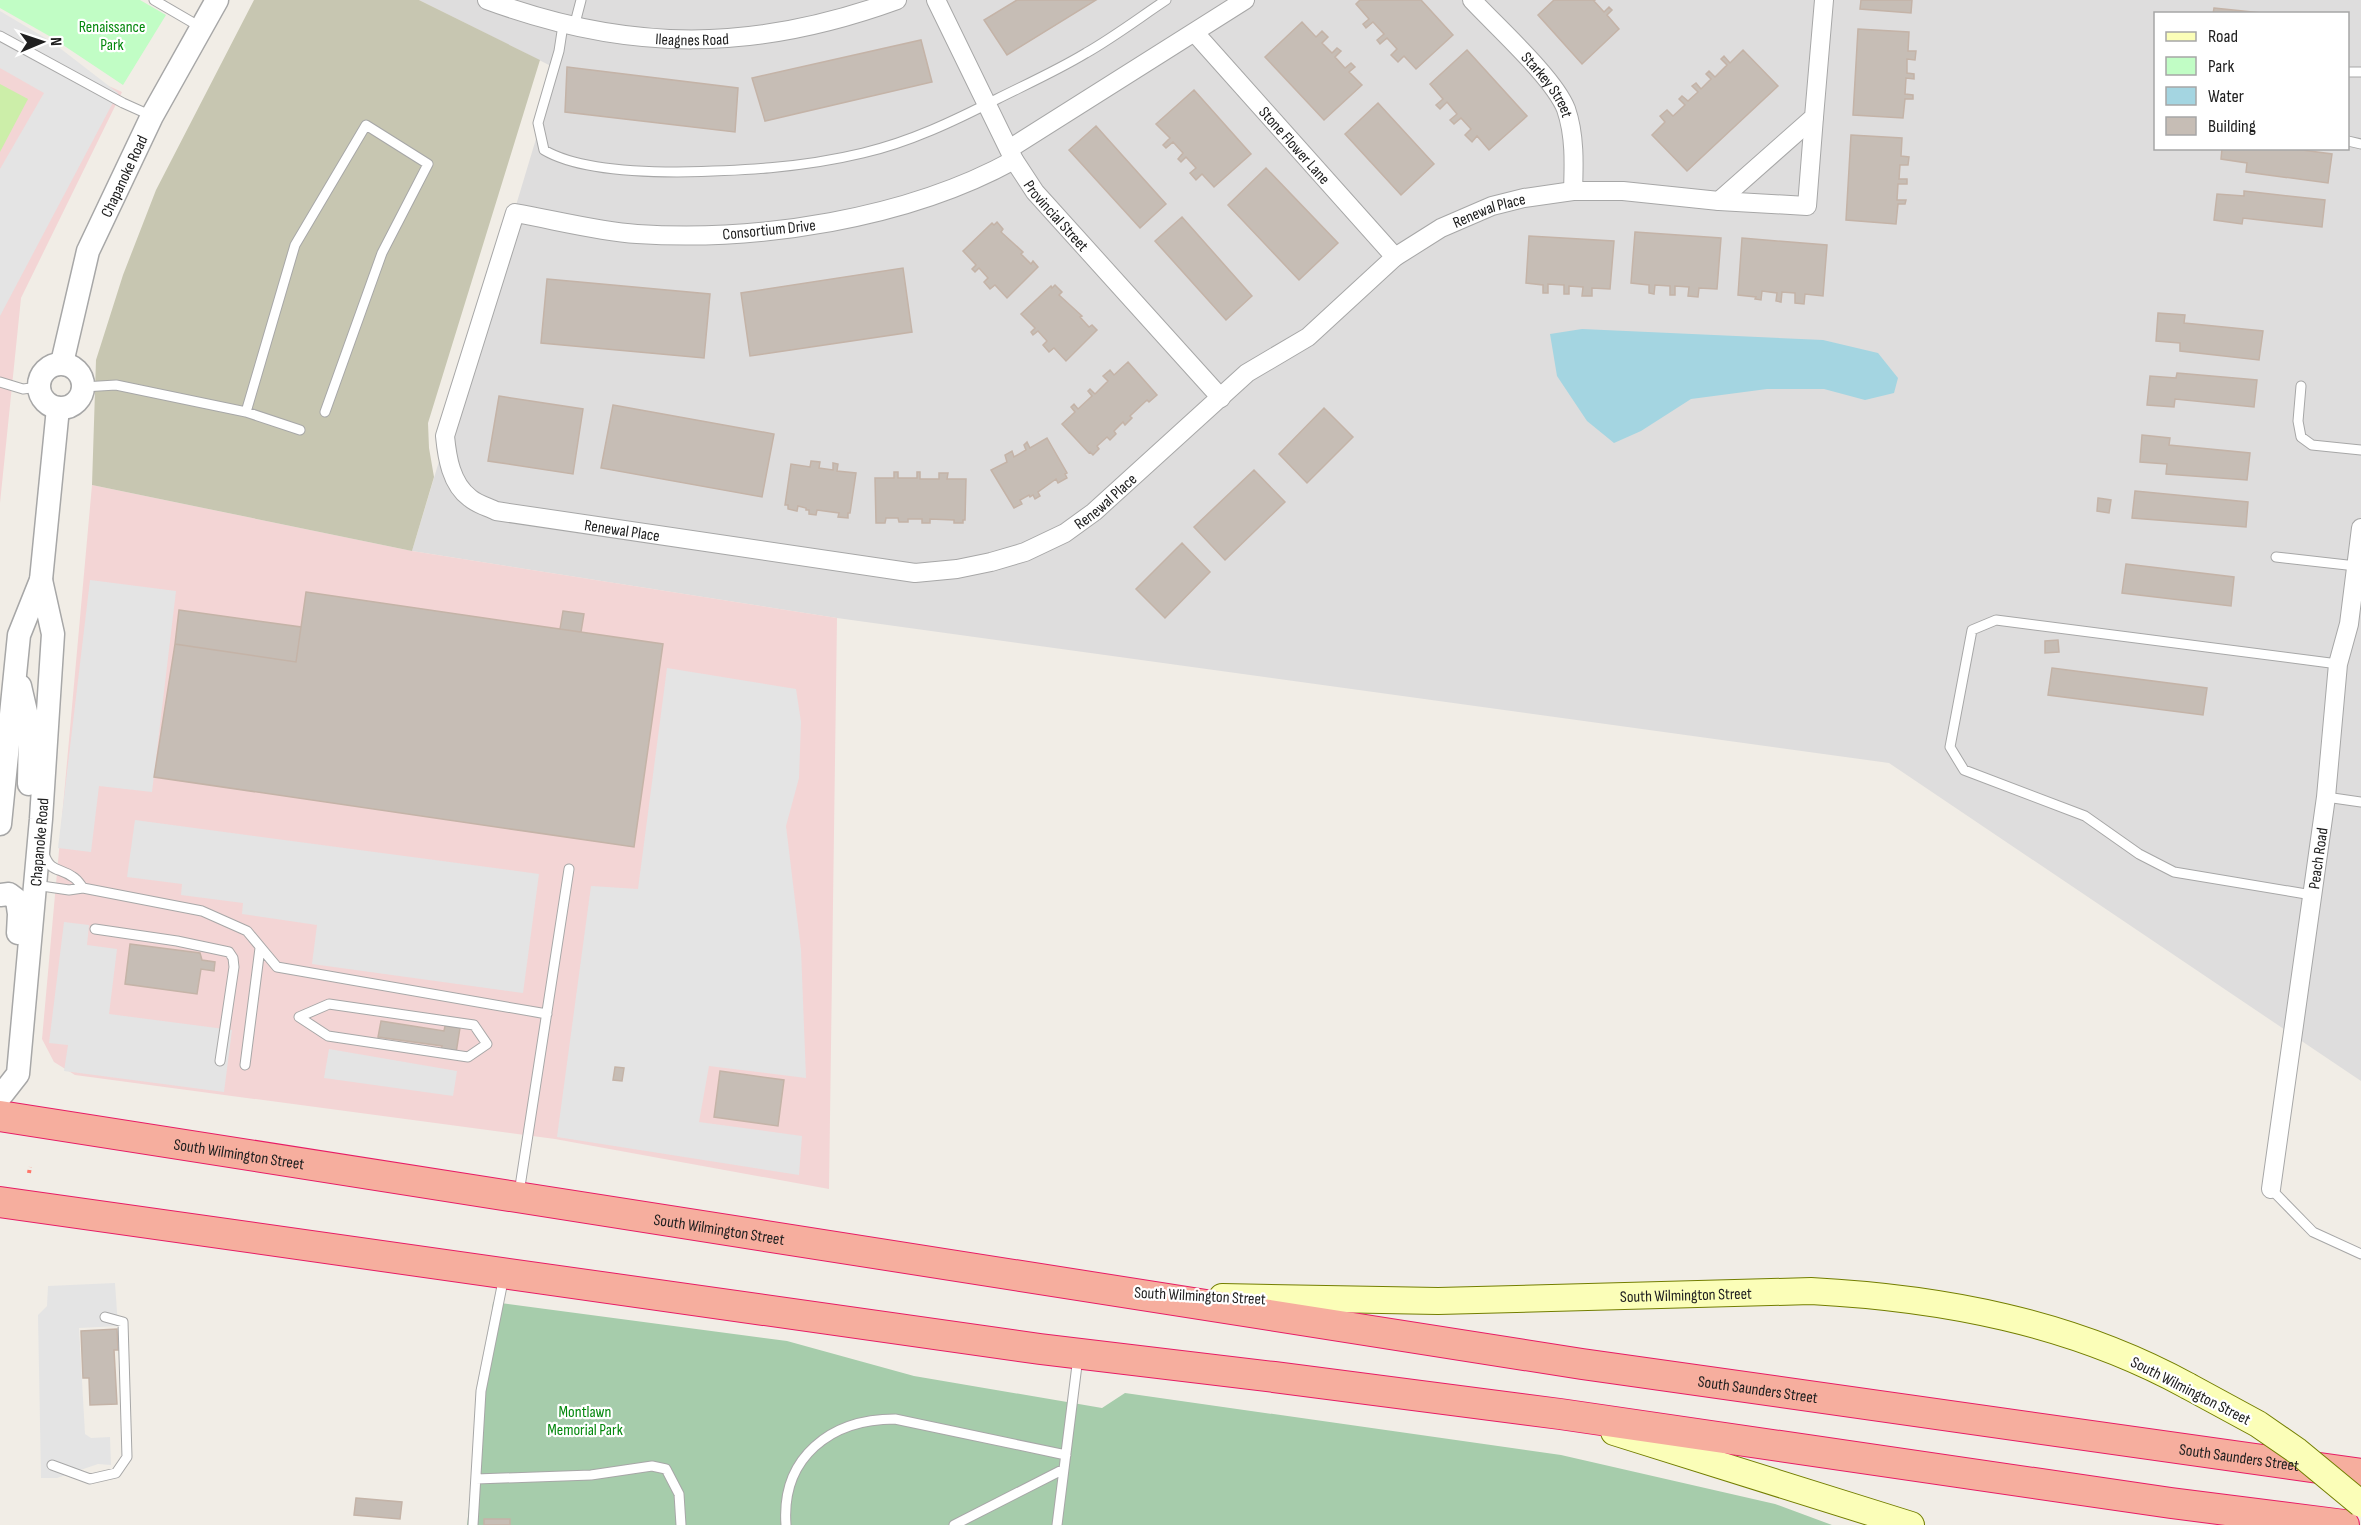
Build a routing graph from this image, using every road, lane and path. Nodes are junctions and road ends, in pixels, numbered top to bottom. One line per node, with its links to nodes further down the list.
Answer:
1 (154, 0): 12 (lane)
2 (217, 0): 12 (street, Chapanoke Road)
3 (487, 0): 11 (street, Ileagnes Road)
4 (580, 0): 11 (lane)
5 (897, 0): 11 (street, Ileagnes Road)
6 (936, 0): 15 (street, Provincial Street)
7 (1166, 0): 15 (lane)
8 (1245, 0): 13 (street, Consortium Drive)
9 (1472, 0): 19 (street, Starkey Street)
10 (1824, 0): 17 (street)
11 (569, 26): 15 (lane)
12 (202, 28): 16 (street, Chapanoke Road)
13 (1195, 33): 18 (street, Consortium Drive); 22 (street, Stone Flower Lane)
14 (0, 36): 16 (lane)
15 (987, 105): 18 (street, Provincial Street)
16 (152, 116): 23 (street, Chapanoke Road)
17 (1814, 117): 20 (street); 20 (street, Renewal Place)
18 (1012, 154): 21 (street, Consortium Drive); 28 (street, Provincial Street)
19 (1573, 191): 20 (street, Renewal Place); 22 (street, Renewal Place)
20 (1719, 201)
21 (515, 213): 28 (street, Renewal Place)
22 (1395, 257): 28 (street, Renewal Place)
23 (62, 363): 26 (street); 27 (street)
24 (0, 382): 26 (lane)
25 (2301, 386): 33 (lane)
26 (39, 387): 29 (street)
27 (83, 387): 29 (street); 30 (lane)
28 (1221, 398)
29 (58, 408): 37 (street, Chapanoke Road)
30 (246, 412): 31 (lane); 32 (lane)
31 (325, 412)
32 (300, 430)
33 (2361, 450)
34 (2361, 528): 36 (street, Peach Road)
35 (2276, 557): 36 (lane)
36 (2356, 566): 38 (street, Peach Road)
37 (40, 580): 40 (street, Chapanoke Road); 44 (street, Chapanoke Road)
38 (2355, 625): 39 (street, Peach Road)
39 (2338, 664): 41 (street, Peach Road); 49 (lane)
40 (16, 667): 43 (street, Chapanoke Road); 46 (street)
41 (2326, 797): 42 (lane); 49 (street, Peach Road)
42 (2361, 802)
43 (0, 824)
44 (39, 840): 46 (street, Chapanoke Road); 47 (lane)
45 (569, 869): 53 (lane)
46 (35, 885): 47 (lane); 52 (street, Chapanoke Road)
47 (83, 888): 51 (lane)
48 (0, 895): 52 (street)
49 (2312, 895): 61 (street, Peach Road)
50 (95, 929): 55 (lane)
51 (260, 948): 53 (lane); 56 (lane)
52 (23, 1012): 57 (street, Chapanoke Road)
53 (547, 1014): 62 (lane)
54 (487, 1044): 54 (lane)
55 (220, 1061)
56 (245, 1065)
57 (0, 1097)
58 (0, 1116): 62 (highway, South Wilmington Street)
59 (30, 1167): 60 (path)
60 (29, 1173)
61 (2271, 1189): 64 (lane)
62 (518, 1198): 66 (highway, South Wilmington Street)
63 (0, 1202): 65 (highway)
64 (2361, 1254)
65 (504, 1274): 68 (highway); 74 (lane)
66 (1156, 1296): 73 (highway, South Saunders Street); 75 (main road, South Wilmington Street, bridge)
67 (105, 1317): 71 (lane)
68 (1078, 1354): 69 (highway); 70 (lane)
69 (1560, 1414): 81 (main road); 82 (highway)
70 (1066, 1455): 72 (lane); 78 (lane)
71 (52, 1465)
72 (1064, 1469): 79 (lane); 80 (lane)
73 (2361, 1474)
74 (476, 1479): 76 (lane); 77 (lane)
75 (2361, 1504)
76 (473, 1525)
77 (681, 1525)
78 (786, 1525)
79 (954, 1525)
80 (1057, 1525)
81 (1911, 1525)
82 (2344, 1525)

